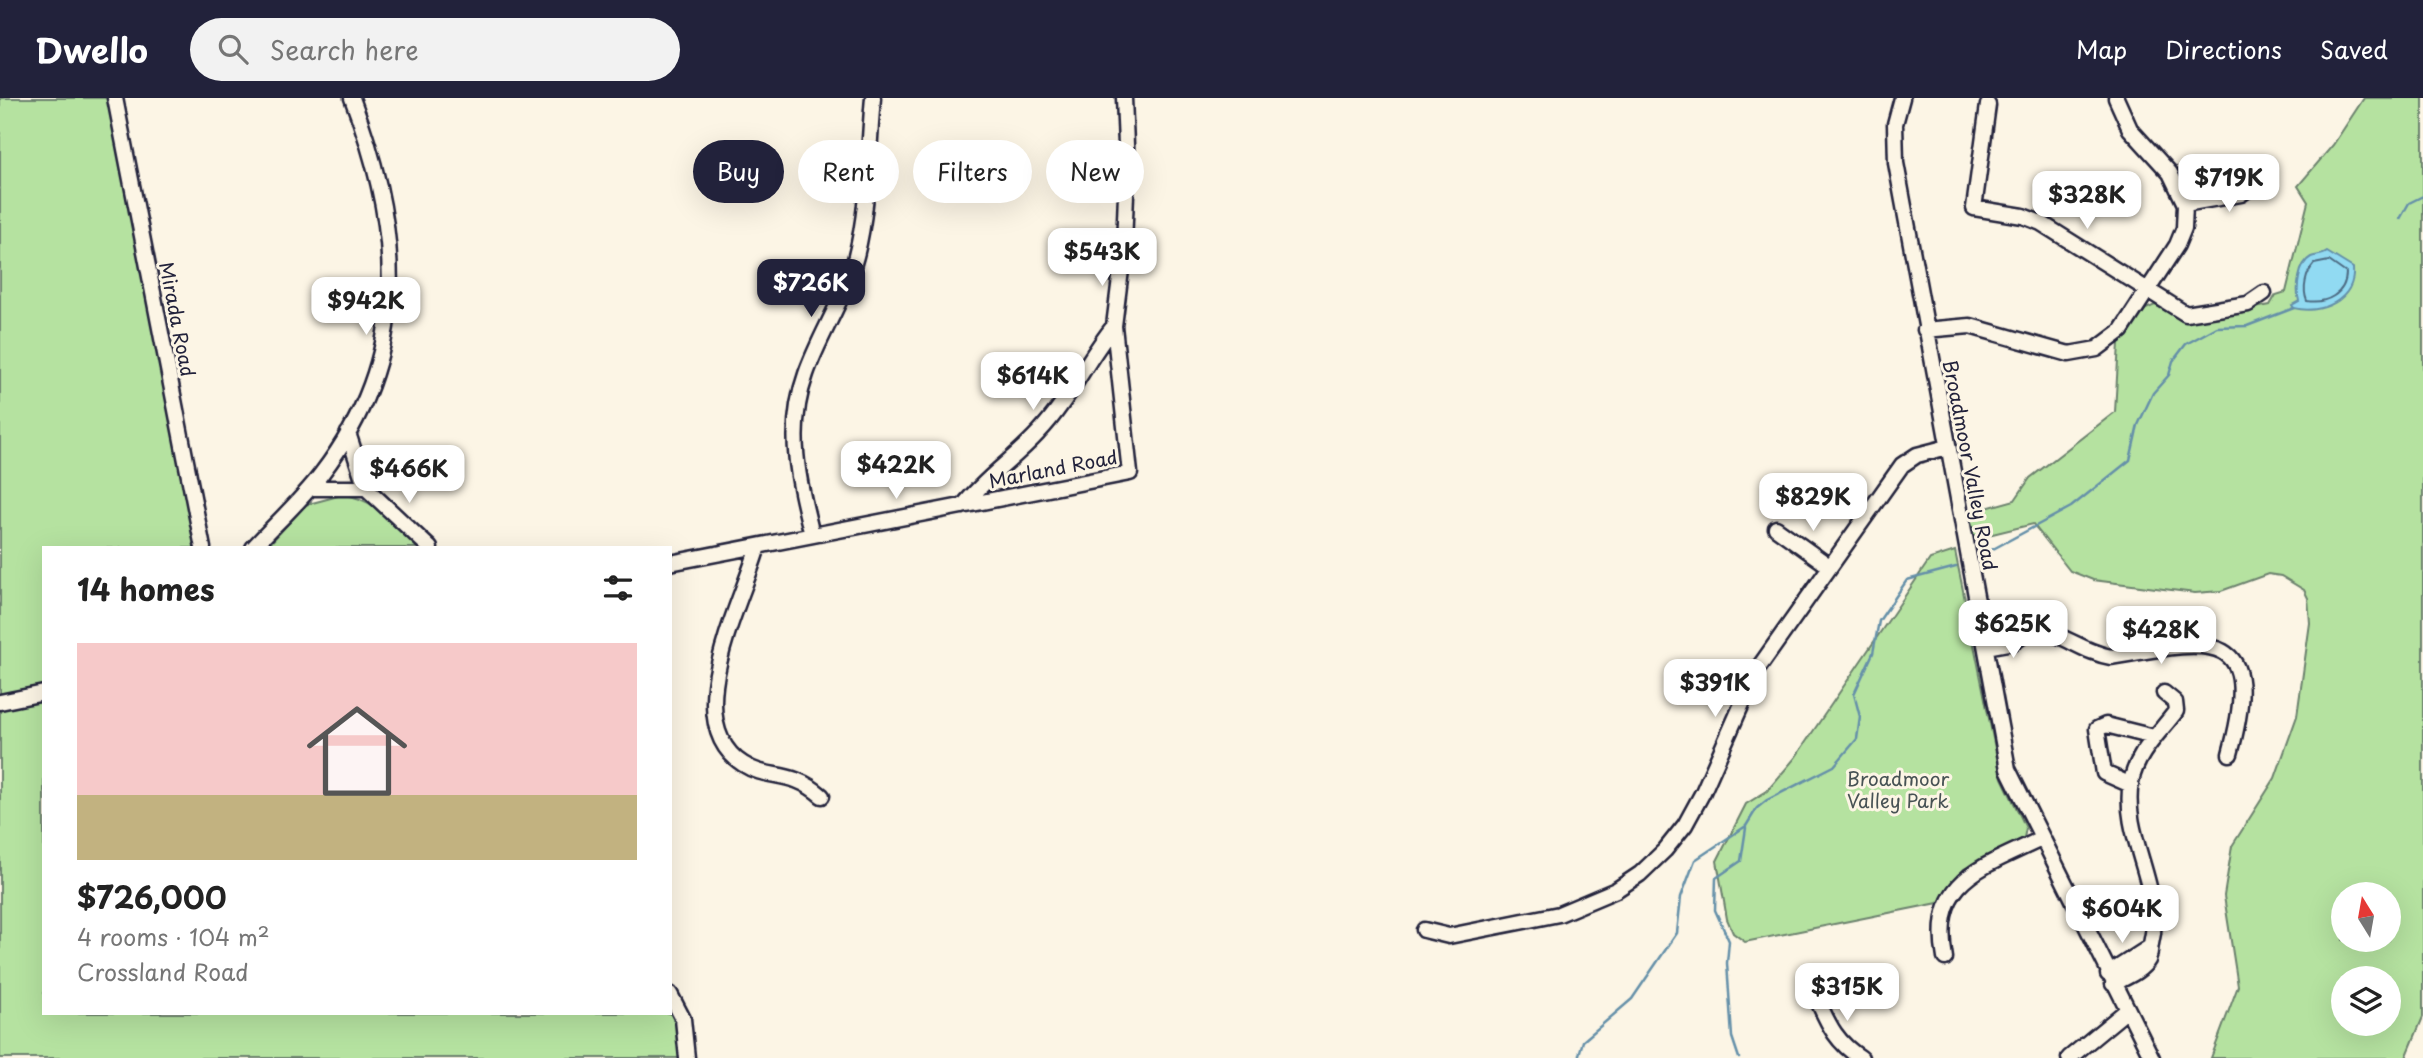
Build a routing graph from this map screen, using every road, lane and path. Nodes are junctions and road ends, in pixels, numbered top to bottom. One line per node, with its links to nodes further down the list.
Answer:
1 (115, 98): 21 (street, Mirada Road)
2 (352, 98): 14 (street)
3 (873, 98): 20 (street)
4 (1124, 98): 12 (street, Marland Road)
5 (1902, 98): 13 (street, Broadmoor Valley Road)
6 (2116, 98): 9 (street)
7 (1988, 105): 10 (street)
8 (2255, 184): 9 (street)
9 (2185, 204): 10 (street)
10 (2147, 290): 11 (street); 13 (street)
11 (2264, 293)
12 (1114, 326): 18 (street, Marland Road); 18 (street, Marland Road)
13 (1925, 330): 15 (street, Broadmoor Valley Road)
14 (348, 433): 16 (street); 17 (street)
15 (1948, 447): 26 (street); 27 (street, Broadmoor Valley Road)
16 (310, 488): 17 (street); 22 (street)
17 (366, 488): 23 (street)
18 (963, 506): 20 (street, Marland Road)
19 (1776, 528): 26 (street)
20 (813, 535): 24 (street, Marland Road)
21 (203, 546)
22 (255, 546)
23 (428, 546)
24 (758, 547): 25 (street, Marland Road); 34 (street)
25 (672, 564)
26 (1829, 566): 36 (street)
27 (1984, 642): 32 (street); 35 (street, Broadmoor Valley Road)
28 (42, 693): 30 (street)
29 (2164, 693): 31 (street)
30 (0, 702)
31 (2154, 737): 33 (street); 33 (street)
32 (2230, 754)
33 (2131, 785): 38 (street)
34 (821, 796)
35 (2041, 839): 37 (street); 38 (street, Broadmoor Valley Road)
36 (1424, 930)
37 (1945, 958)
38 (2111, 979): 41 (street, Broadmoor Valley Road)
39 (672, 998): 42 (street)
40 (1818, 1000): 43 (street)
41 (2126, 1011): 44 (street); 45 (street, Broadmoor Valley Road)
42 (687, 1058)
43 (1861, 1058)
44 (2069, 1058)
45 (2152, 1058)

